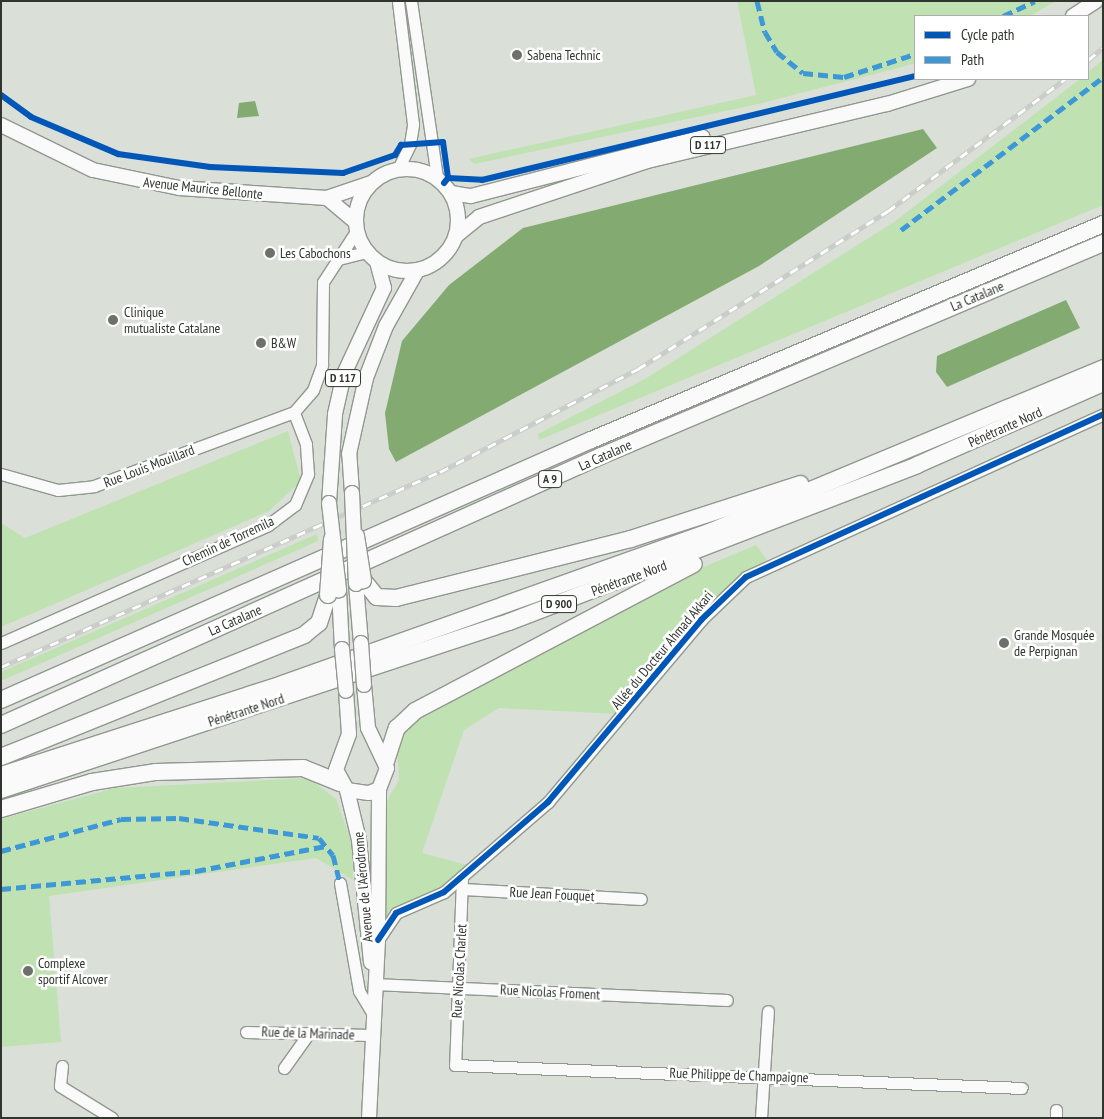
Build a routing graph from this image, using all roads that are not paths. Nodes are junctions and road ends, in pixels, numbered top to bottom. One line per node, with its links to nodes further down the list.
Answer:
1 (398, 1): 10 (street)
2 (411, 1): 11 (street)
3 (1096, 1): 5 (main road)
4 (1103, 6): 6 (main road)
5 (1075, 15)
6 (1089, 15)
7 (940, 80): 13 (main road, D 117)
8 (965, 80): 17 (main road, D 117)
9 (1, 126): 14 (main road, Avenue Maurice Bellonte)
10 (398, 169): 11 (main road); 12 (main road)
11 (437, 178): 13 (main road)
12 (371, 183): 14 (main road, Avenue Maurice Bellonte); 16 (main road)
13 (451, 193): 17 (main road)
14 (327, 198): 16 (main road)
15 (1103, 224): 34 (highway, La Catalane / A 9)
16 (356, 226): 19 (main road); 20 (street)
17 (457, 235): 22 (main road)
18 (1103, 243): 35 (highway, La Catalane / A 9)
19 (366, 252): 20 (street); 21 (main road)
20 (334, 261): 25 (street)
21 (378, 262): 22 (main road); 30 (main road, D 117, bridge)
22 (417, 271): 29 (main road, D 117, bridge)
23 (1103, 368): 31 (highway); 38 (highway, Pénétrante Nord / D 900)
24 (1103, 383): 27 (highway, Pénétrante Nord / D 900)
25 (294, 412): 28 (street, Rue Louis Mouillard); 33 (street, Chemin de Torremila)
26 (1103, 414): 44 (street, Allée du Docteur Ahmad Akkari)
27 (917, 465): 37 (highway); 41 (highway, Pénétrante Nord / D 900)
28 (1, 474)
29 (356, 536): 31 (highway, bridge)
30 (332, 539): 32 (highway, bridge)
31 (359, 582): 37 (main road, bridge)
32 (334, 593): 36 (highway); 39 (main road, Avenue de l'Aérodrome, bridge)
33 (1, 643)
34 (1, 700)
35 (1, 724)
36 (1, 757)
37 (386, 761): 40 (main road, Avenue de l'Aérodrome)
38 (1, 775)
39 (343, 786): 40 (main road); 42 (highway); 47 (main road, Avenue de l'Aérodrome)
40 (379, 789): 46 (main road, Avenue de l'Aérodrome)
41 (1, 790)
42 (1, 809)
43 (340, 883): 51 (street)
44 (462, 883): 45 (street, Rue Jean Fouquet); 46 (street, Allée du Docteur Ahmad Akkari); 48 (street, Rue Nicolas Charlet)
45 (641, 899)
46 (378, 940): 47 (main road, Avenue de l'Aérodrome)
47 (374, 984): 48 (street, Rue Nicolas Froment); 51 (main road, Avenue de l'Aérodrome)
48 (458, 988): 49 (street, Rue Nicolas Froment); 55 (street, Rue Nicolas Charlet)
49 (727, 1000)
50 (768, 1011): 58 (street)
51 (372, 1013): 54 (main road, Avenue de l'Aérodrome)
52 (246, 1032): 53 (street, Rue de la Marinade)
53 (309, 1033): 54 (street, Rue de la Marinade); 57 (street)
54 (371, 1035): 61 (main road, Avenue de l'Aérodrome)
55 (455, 1065): 58 (street, Rue Philippe de Champaigne)
56 (62, 1066): 60 (street)
57 (284, 1068)
58 (762, 1075): 59 (street, Rue Philippe de Champaigne); 62 (street)
59 (1022, 1088)
60 (112, 1118)
61 (369, 1118)
62 (761, 1118)

